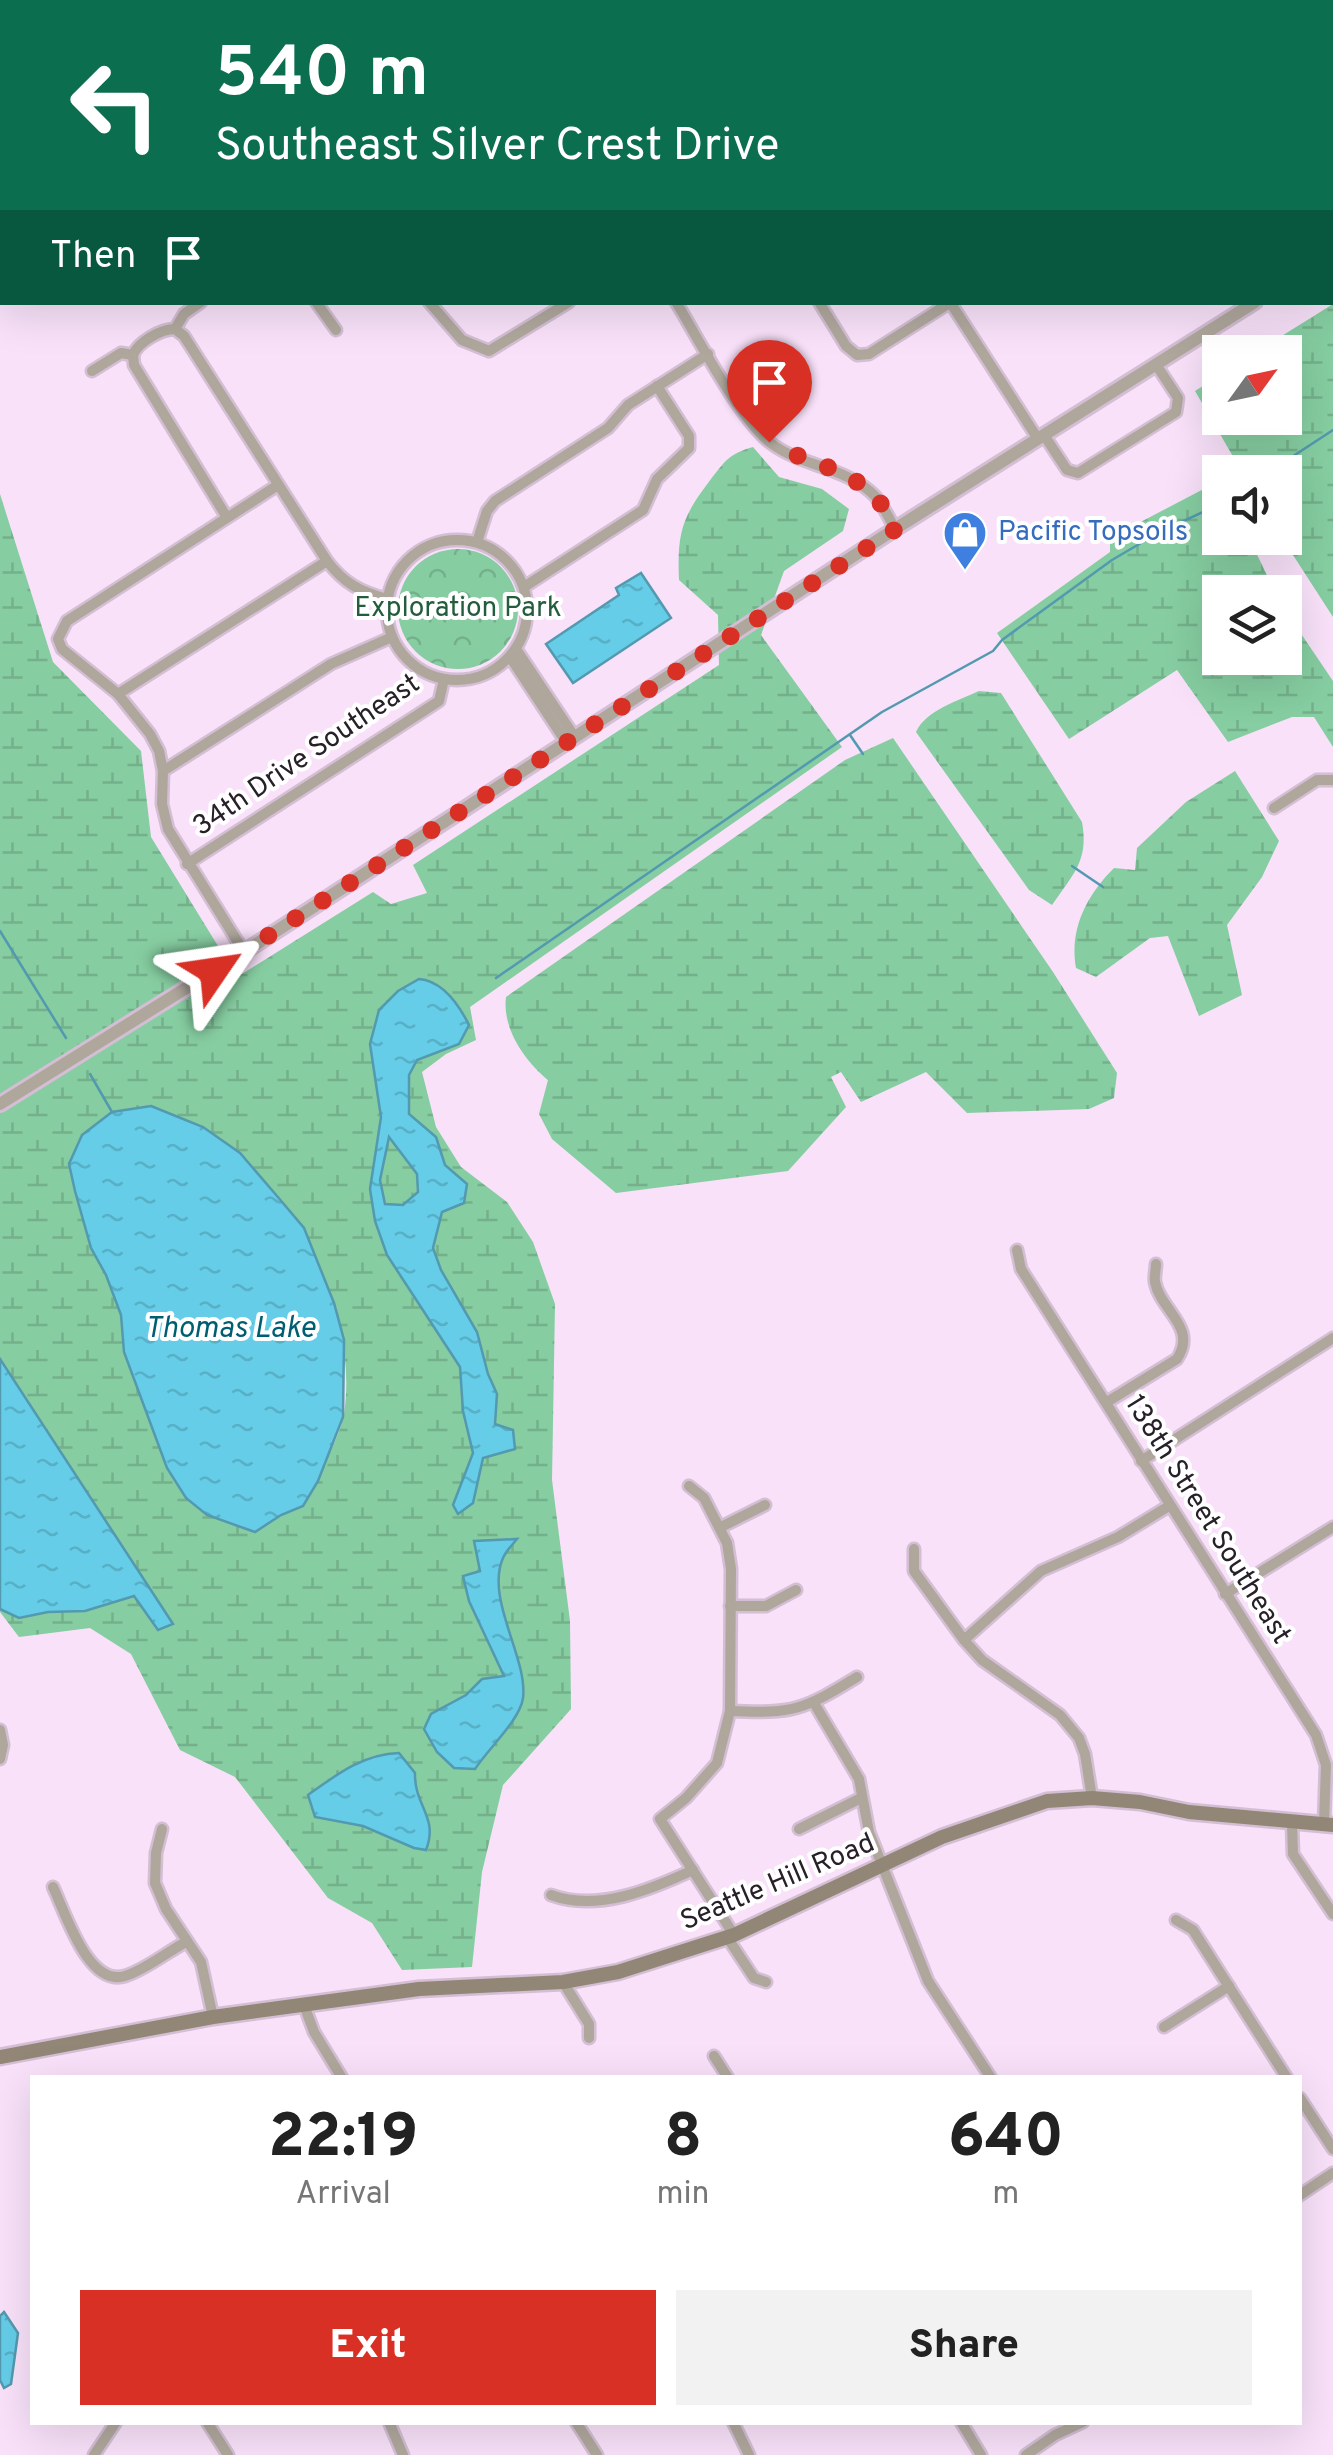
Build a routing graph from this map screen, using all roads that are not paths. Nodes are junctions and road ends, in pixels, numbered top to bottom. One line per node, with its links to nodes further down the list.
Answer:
1 (198, 305): 10 (street)
2 (318, 305): 11 (street)
3 (432, 305): 4 (street)
4 (564, 305)
5 (678, 305): 12 (street)
6 (821, 305): 7 (street)
7 (947, 305)
8 (951, 305): 17 (street)
9 (1251, 305): 14 (street)
10 (176, 328): 13 (street); 18 (street)
11 (336, 330)
12 (708, 354): 16 (street); 20 (street)
13 (132, 355): 15 (street); 19 (street)
14 (1157, 366): 17 (street); 17 (street)
15 (92, 372)
16 (657, 386): 21 (street); 23 (street)
17 (1041, 437): 20 (street)
18 (278, 485): 19 (street); 22 (street)
19 (226, 516): 28 (street)
20 (896, 529): 29 (street)
21 (477, 542): 23 (street); 24 (street)
22 (327, 561): 24 (street); 28 (street)
23 (524, 588): 26 (street)
24 (387, 599): 25 (street)
25 (392, 637): 27 (street); 30 (street)
26 (513, 653): 27 (street); 29 (street)
27 (444, 680): 33 (street, 34th Drive Southeast)
28 (118, 694): 30 (street)
29 (570, 739): 34 (street)
30 (163, 771): 33 (street)
31 (1333, 780): 32 (street)
32 (1274, 808)
33 (187, 864): 34 (street)
34 (244, 952): 35 (street)
35 (0, 1104)
36 (1017, 1250): 39 (street, 138th Street Southeast)
37 (1156, 1264): 39 (street)
38 (1333, 1338): 40 (street)
39 (1107, 1402): 40 (street, 138th Street Southeast)
40 (1141, 1460): 43 (street, 138th Street Southeast)
41 (689, 1486): 44 (street)
42 (765, 1505): 44 (street)
43 (1169, 1506): 48 (street, 138th Street Southeast); 50 (street)
44 (721, 1527): 49 (street)
45 (1333, 1527): 48 (street)
46 (914, 1549): 50 (street)
47 (796, 1590): 49 (street)
48 (1225, 1594): 55 (street, 138th Street Southeast)
49 (730, 1606): 53 (street)
50 (964, 1640): 58 (street)
51 (857, 1677): 52 (street)
52 (814, 1703): 53 (street); 57 (street)
53 (730, 1711): 64 (street)
54 (0, 1730): 56 (street)
55 (1328, 1754): 60 (street, 138th Street Southeast)
56 (0, 1759)
57 (861, 1798): 62 (street); 63 (street)
58 (1092, 1798): 59 (main road, Seattle Hill Road); 63 (main road, Seattle Hill Road)
59 (1292, 1824): 60 (main road, Seattle Hill Road); 67 (street)
60 (1329, 1825)
61 (162, 1829): 70 (street)
62 (799, 1829)
63 (882, 1867): 69 (main road, Seattle Hill Road); 82 (street)
64 (692, 1870): 66 (street); 69 (street)
65 (53, 1887): 70 (street)
66 (551, 1895)
67 (1333, 1914)
68 (1176, 1920): 73 (street)
69 (731, 1936): 71 (main road, Seattle Hill Road); 72 (street)
70 (186, 1942): 75 (street)
71 (563, 1982): 74 (main road, Seattle Hill Road); 77 (street)
72 (766, 1982)
73 (1229, 1986): 76 (street); 83 (street)
74 (304, 2005): 75 (main road, Seattle Hill Road); 80 (street)
75 (213, 2016): 79 (main road, Seattle Hill Road)
76 (1164, 2028)
77 (590, 2038)
78 (714, 2056): 81 (street)
79 (0, 2057)
80 (340, 2075)
81 (726, 2075)
82 (988, 2075)
83 (1286, 2075)
84 (1302, 2101): 85 (street)
85 (1333, 2150)
86 (1333, 2173): 87 (street)
87 (1302, 2194)
88 (114, 2425): 95 (street)
89 (209, 2425): 96 (street)
90 (390, 2425): 97 (street)
91 (578, 2425): 98 (street)
92 (734, 2425): 99 (street)
93 (962, 2425): 100 (street)
94 (1077, 2425): 101 (street)
95 (94, 2455)
96 (228, 2455)
97 (403, 2455)
98 (597, 2455)
99 (749, 2455)
100 (982, 2455)
101 (1026, 2455)

